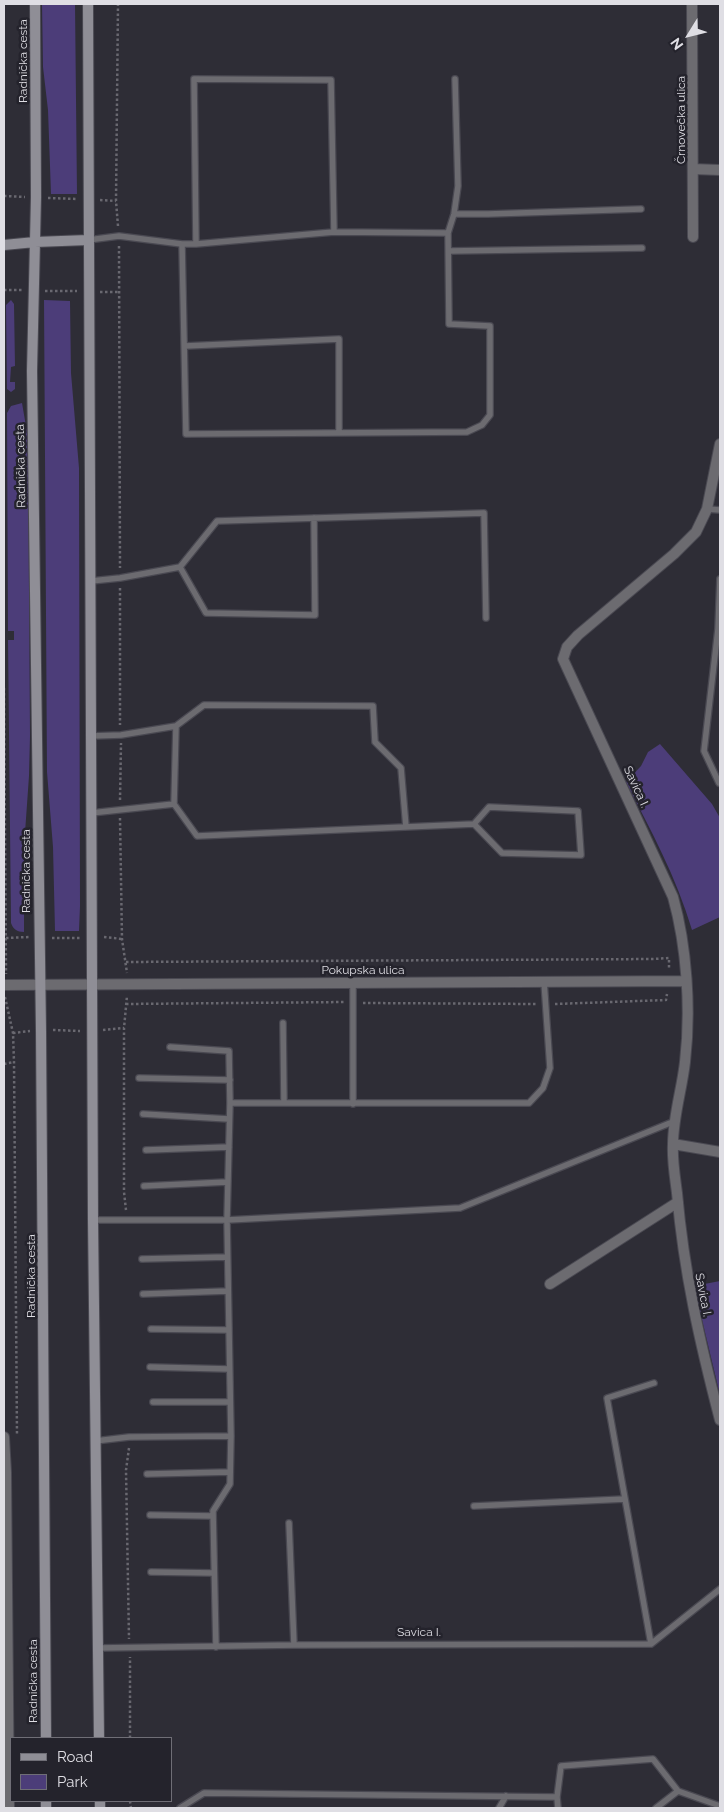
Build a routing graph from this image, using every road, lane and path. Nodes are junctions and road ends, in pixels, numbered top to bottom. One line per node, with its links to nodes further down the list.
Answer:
1 (35, 4): 21 (main road, Radnička cesta)
2 (88, 4): 20 (main road)
3 (118, 4): 13 (path)
4 (692, 4): 6 (street, Črnovečka ulica)
5 (455, 79): 15 (lane)
6 (693, 170): 7 (street); 19 (street, Črnovečka ulica)
7 (720, 170)
8 (4, 196): 9 (path)
9 (16, 197)
10 (48, 198): 11 (path)
11 (74, 199)
12 (102, 200): 13 (path)
13 (116, 201): 16 (path)
14 (641, 209): 15 (lane)
15 (454, 214): 18 (lane)
16 (118, 224)
17 (334, 232): 18 (lane); 23 (lane); 23 (lane)
18 (448, 232): 26 (lane)
19 (692, 237)
20 (88, 240): 21 (main road); 22 (lane); 43 (main road)
21 (36, 242): 24 (main road); 69 (main road, Radnička cesta)
22 (182, 244): 23 (lane); 34 (lane)
23 (196, 244)
24 (4, 245)
25 (642, 248): 26 (lane)
26 (449, 251): 35 (lane)
27 (120, 255): 33 (path)
28 (4, 290): 29 (path)
29 (27, 290)
30 (43, 291): 31 (path)
31 (69, 291)
32 (102, 292): 33 (path)
33 (118, 292): 41 (path)
34 (185, 346): 35 (lane); 35 (lane)
35 (339, 432)
36 (720, 444): 37 (street, Savica I.)
37 (707, 509): 38 (lane); 66 (street, Savica I.)
38 (720, 510)
39 (314, 518): 40 (lane); 40 (lane); 44 (lane)
40 (180, 568): 41 (lane)
41 (120, 578): 43 (lane); 47 (path)
42 (720, 579): 49 (lane)
43 (91, 581): 48 (main road)
44 (486, 618)
45 (4, 688): 57 (path)
46 (176, 726): 47 (lane); 50 (lane); 54 (lane)
47 (121, 735): 48 (lane); 51 (path)
48 (91, 736): 52 (main road)
49 (719, 783)
50 (174, 804): 51 (lane); 54 (lane)
51 (120, 811): 52 (lane); 60 (path)
52 (91, 813): 68 (main road)
53 (474, 824): 53 (lane); 54 (lane)
54 (406, 827)
55 (24, 937): 57 (path)
56 (106, 937): 60 (path)
57 (6, 938): 62 (path)
58 (53, 938): 59 (path)
59 (79, 938)
60 (122, 939): 61 (path)
61 (126, 962): 63 (path); 65 (path)
62 (6, 970)
63 (127, 970)
64 (544, 981): 65 (street, Pokupska ulica); 67 (street, Pokupska ulica); 75 (lane)
65 (670, 981): 66 (street, Pokupska ulica); 75 (path)
66 (686, 981): 93 (street, Savica I.)
67 (354, 982): 68 (street, Pokupska ulica); 73 (lane)
68 (93, 983): 69 (street, Pokupska ulica); 101 (main road)
69 (40, 984): 70 (street, Pokupska ulica); 137 (main road, Radnička cesta)
70 (4, 985)
71 (127, 996): 74 (path)
72 (6, 998): 82 (path)
73 (354, 1002): 74 (path); 75 (path); 90 (lane)
74 (126, 1004): 77 (path)
75 (545, 1004): 90 (lane)
76 (283, 1023): 89 (lane)
77 (124, 1028): 79 (path); 103 (path)
78 (50, 1030): 81 (path)
79 (106, 1030)
80 (34, 1031): 82 (path)
81 (76, 1031)
82 (13, 1033): 84 (path)
83 (170, 1048): 87 (lane)
84 (14, 1062): 85 (path); 120 (path)
85 (4, 1064)
86 (139, 1078): 87 (lane)
87 (230, 1080): 88 (lane)
88 (230, 1103): 89 (lane); 92 (lane)
89 (284, 1103): 90 (lane)
90 (353, 1104)
91 (143, 1114): 92 (lane)
92 (229, 1118): 95 (lane)
93 (675, 1122): 94 (street, Savica I.); 102 (lane)
94 (673, 1144): 97 (street); 100 (street, Savica I.)
95 (229, 1147): 96 (lane); 98 (lane)
96 (146, 1150)
97 (720, 1152)
98 (228, 1182): 99 (lane); 102 (lane)
99 (144, 1186)
100 (678, 1202): 106 (street); 116 (street, Savica I.)
101 (93, 1220): 103 (lane); 121 (main road)
102 (227, 1220): 103 (lane); 104 (lane)
103 (127, 1221)
104 (228, 1256): 105 (lane); 107 (lane)
105 (142, 1259)
106 (550, 1284)
107 (228, 1291): 108 (lane); 110 (lane)
108 (143, 1294)
109 (151, 1329): 110 (lane)
110 (228, 1330): 112 (lane)
111 (150, 1367): 112 (lane)
112 (229, 1369): 115 (lane)
113 (654, 1383): 124 (lane)
114 (153, 1402): 115 (lane)
115 (230, 1402): 117 (lane)
116 (720, 1420)
117 (231, 1436): 119 (lane); 122 (lane)
118 (4, 1437): 144 (street)
119 (129, 1437): 121 (lane); 135 (path)
120 (17, 1440)
121 (95, 1441): 136 (main road)
122 (230, 1472): 123 (lane); 127 (lane)
123 (147, 1474)
124 (625, 1499): 125 (lane); 132 (lane)
125 (474, 1506)
126 (150, 1515): 127 (lane)
127 (213, 1516): 130 (lane)
128 (289, 1523): 133 (lane)
129 (151, 1572): 130 (lane)
130 (214, 1573): 134 (lane)
131 (720, 1589): 132 (lane)
132 (651, 1644): 133 (lane, Savica I.)
133 (294, 1645): 134 (lane, Savica I.)
134 (216, 1646): 135 (lane, Savica I.)
135 (130, 1647): 136 (lane, Savica I.); 139 (path)
136 (98, 1648): 138 (main road)
137 (46, 1737)
138 (99, 1737)
139 (130, 1737)
140 (678, 1791): 142 (lane); 143 (lane); 148 (lane)
141 (506, 1796): 142 (lane); 145 (lane); 146 (lane)
142 (557, 1797): 147 (lane)
143 (720, 1806)
144 (9, 1808)
145 (180, 1808)
146 (499, 1808)
147 (558, 1808)
148 (656, 1808)

